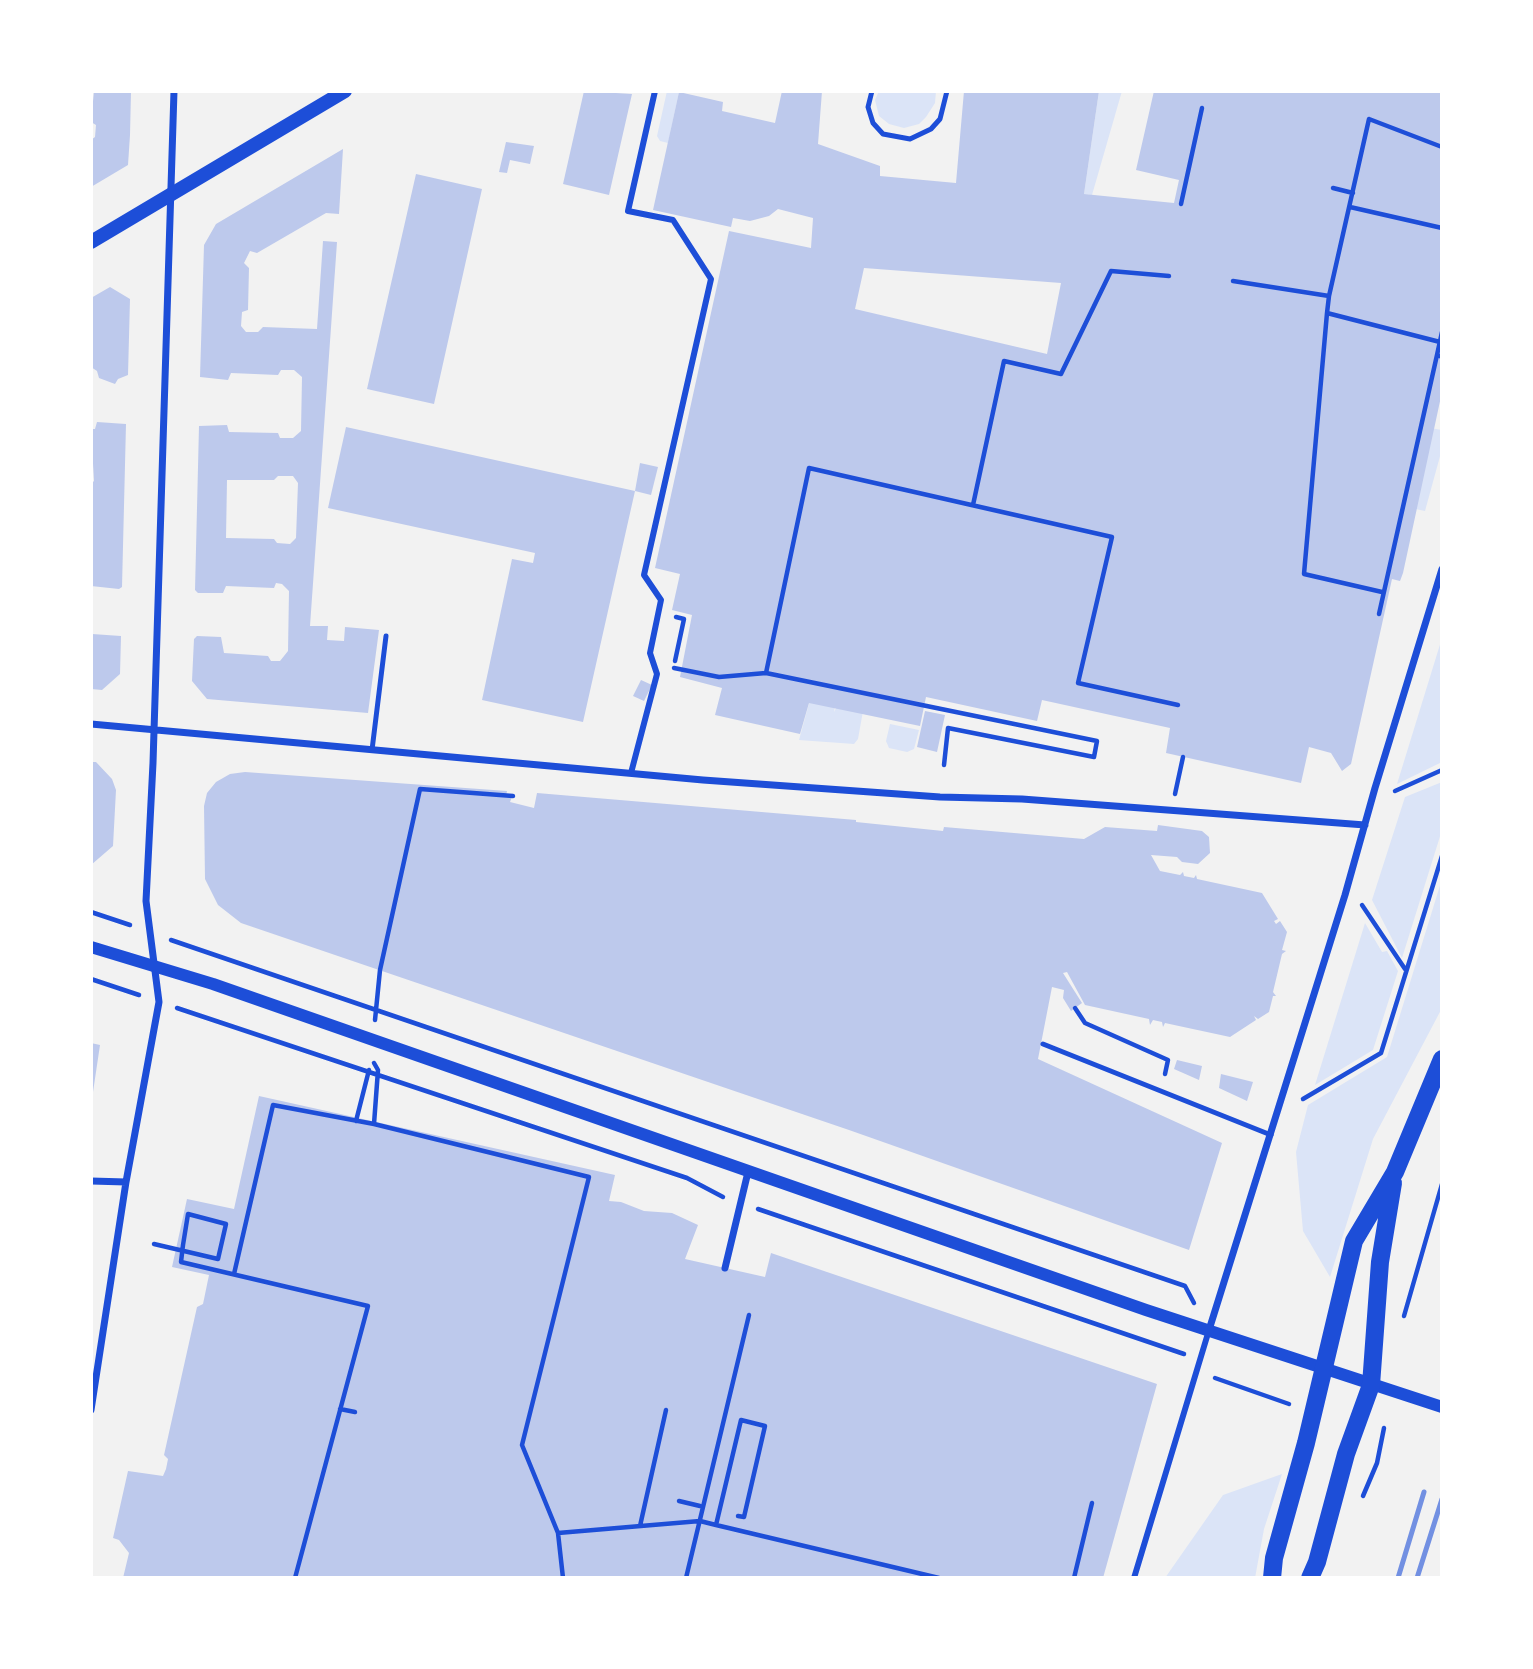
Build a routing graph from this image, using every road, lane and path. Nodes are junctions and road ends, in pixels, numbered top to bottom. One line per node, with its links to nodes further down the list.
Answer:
1 (174, 91): 10 (street)
2 (345, 91): 10 (main road)
3 (655, 91): 37 (street)
4 (872, 91): 5 (lane)
5 (947, 91)
6 (1202, 108): 11 (path)
7 (1442, 147): 9 (path)
8 (1333, 188): 9 (path)
9 (1353, 193): 12 (path)
10 (170, 195): 14 (main road); 33 (street)
11 (1181, 204)
12 (1350, 207): 13 (path); 17 (path)
13 (1442, 228)
14 (91, 242)
15 (1169, 276): 22 (path)
16 (1233, 281): 17 (path)
17 (1329, 296): 18 (path)
18 (1327, 313): 20 (path); 24 (path)
19 (1442, 332): 20 (path)
20 (1440, 342): 21 (path)
21 (1439, 356): 24 (path)
22 (973, 505): 30 (path); 31 (path)
23 (1442, 569): 40 (street)
24 (1382, 593): 25 (path)
25 (1379, 614)
26 (683, 624): 28 (path)
27 (387, 636): 34 (lane)
28 (674, 663)
29 (681, 669): 30 (path)
30 (766, 673): 35 (path)
31 (1178, 705)
32 (91, 724): 33 (street)
33 (154, 730): 34 (street); 47 (street)
34 (372, 750): 37 (street)
35 (944, 765)
36 (1442, 770): 38 (path)
37 (631, 773): 40 (street)
38 (1391, 792)
39 (513, 796): 48 (path)
40 (1365, 825): 57 (street)
41 (1442, 856): 49 (path)
42 (1354, 898): 49 (path)
43 (91, 912): 44 (path)
44 (118, 920)
45 (180, 943): 71 (path)
46 (91, 947): 47 (street)
47 (154, 967): 61 (street); 64 (street)
48 (380, 970)
49 (1406, 970): 57 (path)
50 (91, 979): 51 (path)
51 (98, 982)
52 (1075, 1008): 56 (path)
53 (191, 1013): 66 (path)
54 (1042, 1044): 60 (lane)
55 (1442, 1059): 62 (main road)
56 (1163, 1084)
57 (1278, 1114): 60 (street)
58 (356, 1121): 59 (path); 59 (path); 70 (path)
59 (374, 1124): 91 (path)
60 (1271, 1135): 74 (street)
61 (748, 1172): 69 (street); 74 (street)
62 (1395, 1172): 76 (main road); 77 (main road)
63 (91, 1181): 64 (street)
64 (126, 1182): 80 (street)
65 (1442, 1184): 73 (path)
66 (714, 1194)
67 (776, 1214): 75 (path)
68 (154, 1244): 70 (path)
69 (725, 1268)
70 (234, 1274): 79 (path)
71 (1185, 1286)
72 (749, 1315): 88 (path)
73 (1403, 1321)
74 (1209, 1330): 75 (street); 76 (street)
75 (1199, 1360): 83 (path); 97 (street)
76 (1323, 1369): 77 (street); 83 (main road)
77 (1371, 1385): 78 (street); 99 (main road)
78 (1442, 1407)
79 (340, 1409): 82 (path); 92 (path)
80 (91, 1410)
81 (666, 1410): 90 (path)
82 (355, 1412)
83 (1311, 1420): 98 (main road)
84 (679, 1501): 86 (path)
85 (1092, 1503): 96 (path)
86 (700, 1506)
87 (738, 1516): 89 (path)
88 (700, 1521): 89 (path); 90 (path); 94 (path)
89 (716, 1525): 95 (path)
90 (640, 1526): 91 (path)
91 (558, 1533): 93 (path)
92 (295, 1578)
93 (563, 1578)
94 (686, 1578)
95 (939, 1578)
96 (1074, 1578)
97 (1134, 1578)
98 (1272, 1578)
99 (1310, 1578)

